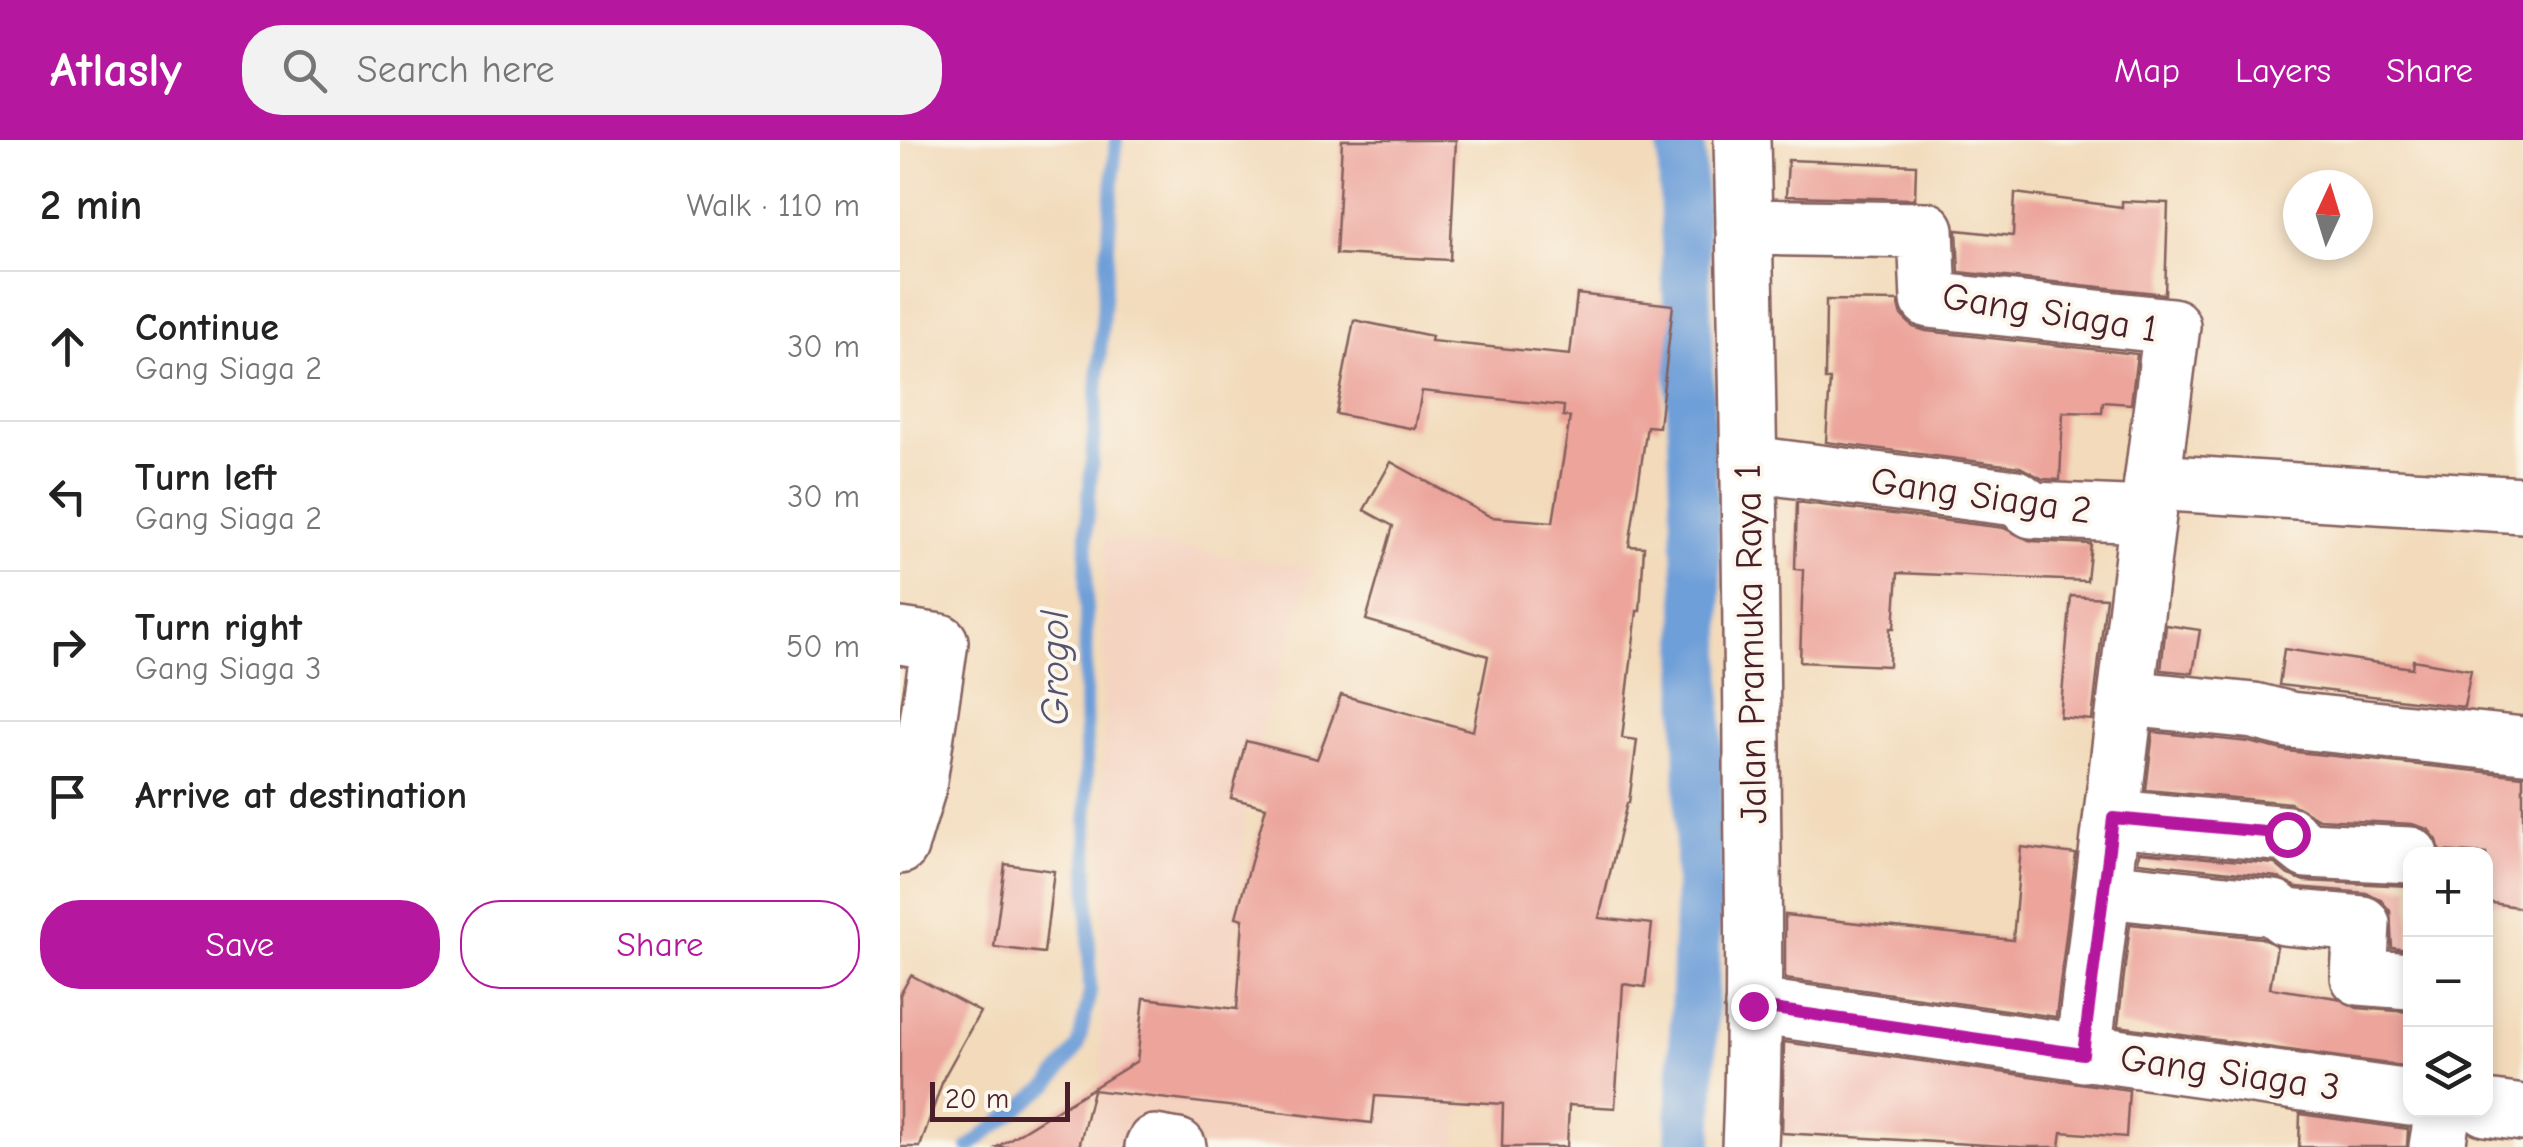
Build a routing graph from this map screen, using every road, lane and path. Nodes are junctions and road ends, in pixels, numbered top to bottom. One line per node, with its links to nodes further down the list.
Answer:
1 (1742, 140): 2 (main road, Jalan Pramuka Raya 1)
2 (1744, 226): 3 (main road, Jalan Pramuka Raya 1); 4 (main road, Gang Siaga 1)
3 (1750, 464): 4 (main road, Gang Siaga 2); 14 (main road, Jalan Pramuka Raya 1)
4 (2150, 499): 5 (main road, Gang Siaga 2); 7 (main road)
5 (2523, 505)
6 (900, 636): 10 (main road)
7 (2127, 698): 8 (main road); 9 (main road)
8 (2523, 745)
9 (2113, 818): 11 (main road); 12 (main road)
10 (900, 845)
11 (2403, 855)
12 (2104, 890): 13 (main road); 15 (main road)
13 (2403, 980)
14 (1753, 1006): 15 (main road, Gang Siaga 3); 22 (main road, Jalan Pramuka Raya 1)
15 (2083, 1054): 16 (main road, Gang Siaga 3)
16 (2403, 1097)
17 (2493, 1109): 18 (main road)
18 (2523, 1113)
19 (2442, 1117): 23 (main road)
20 (1154, 1147): 21 (main road)
21 (1178, 1147)
22 (1750, 1147)
23 (2438, 1147)

